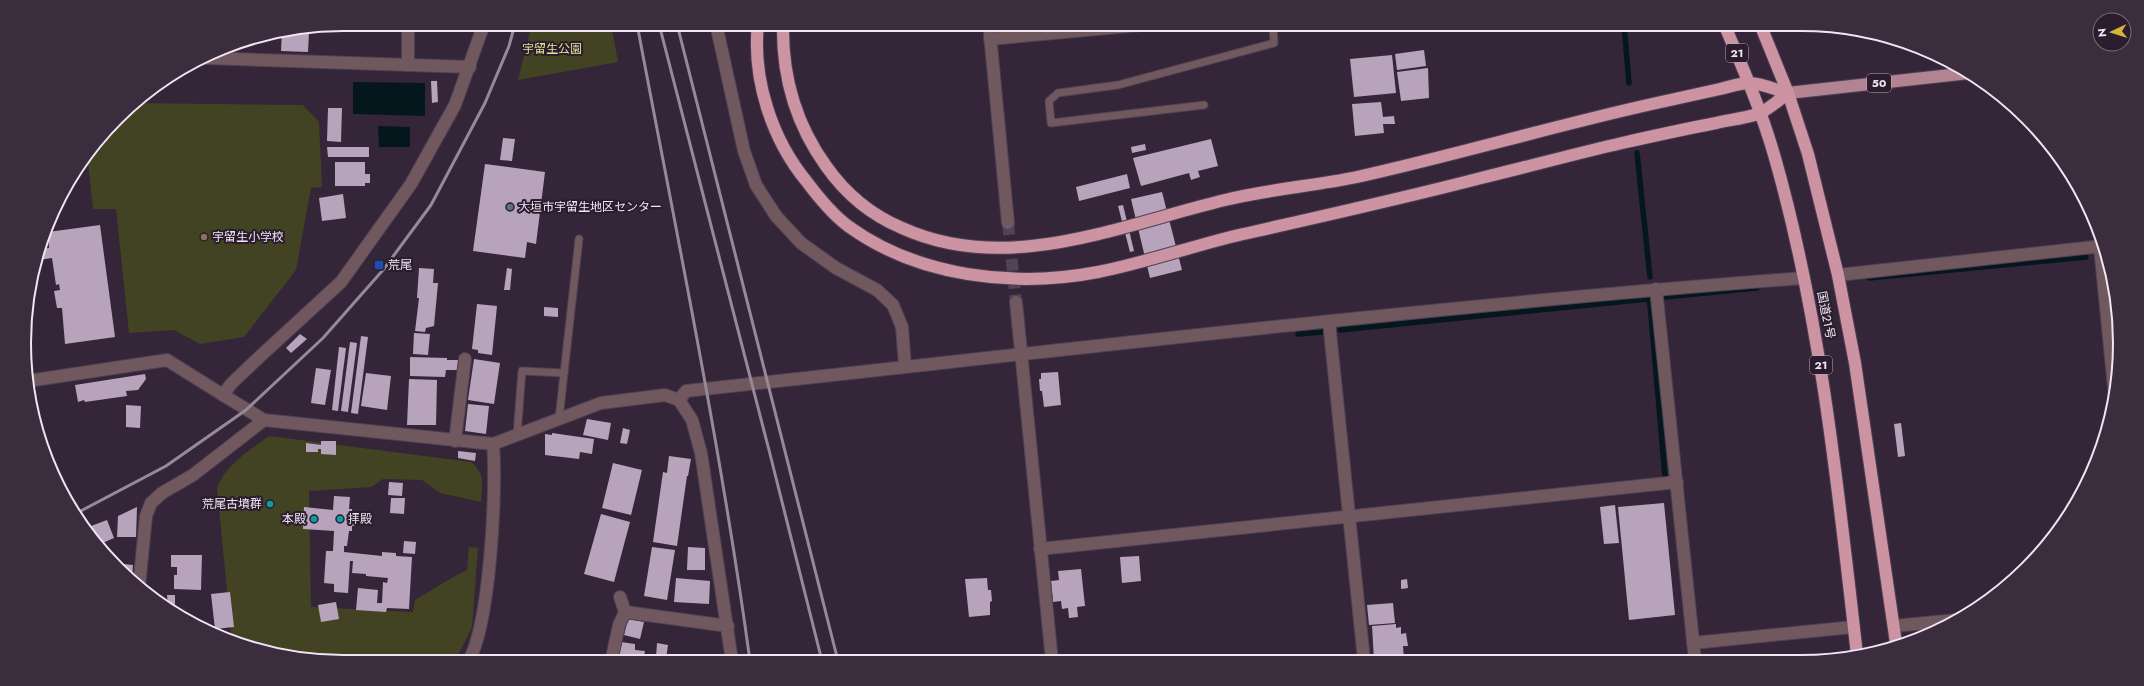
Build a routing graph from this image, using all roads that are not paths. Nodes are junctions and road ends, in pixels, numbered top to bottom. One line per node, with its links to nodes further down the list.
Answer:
1 (408, 31): 13 (street)
2 (482, 31): 14 (street)
3 (718, 31): 32 (street)
4 (757, 31): 19 (highway)
5 (783, 31): 16 (highway)
6 (989, 31): 11 (street)
7 (1076, 31): 11 (street)
8 (1273, 31): 18 (lane)
9 (1727, 31): 16 (highway, 21)
10 (1763, 31): 17 (highway, 国道21号)
11 (990, 39): 20 (street)
12 (216, 58): 13 (street)
13 (408, 65): 14 (street)
14 (470, 67): 35 (street)
15 (1959, 74): 17 (main road, 50)
16 (1749, 83): 17 (highway); 19 (highway, 国道21号 / 21)
17 (1788, 93): 19 (highway); 24 (highway, 国道21号)
18 (1204, 105)
19 (1760, 113): 25 (highway, 国道21号 / 21)
20 (1008, 223)
21 (579, 239): 33 (lane)
22 (2097, 247): 24 (street)
23 (2104, 270): 31 (street)
24 (1838, 274): 50 (highway, 国道21号)
25 (1804, 278): 26 (street); 51 (highway, 国道21号 / 21)
26 (1656, 289): 28 (street); 42 (street)
27 (1016, 302): 29 (street)
28 (1329, 322): 29 (street); 43 (street)
29 (1021, 353): 32 (street); 44 (street)
30 (465, 359): 40 (street)
31 (2112, 363)
32 (905, 366): 36 (street)
33 (564, 373): 37 (lane); 39 (lane)
34 (34, 380): 35 (street)
35 (223, 395): 38 (street)
36 (679, 400): 37 (street); 49 (street)
37 (559, 419): 39 (street)
38 (264, 420): 40 (street); 45 (street)
39 (517, 435): 41 (street)
40 (455, 441): 41 (street)
41 (493, 444): 55 (street)
42 (1677, 482): 43 (street); 53 (street)
43 (1349, 515): 44 (street); 59 (street)
44 (1040, 549): 58 (street)
45 (140, 580)
46 (620, 597): 47 (street)
47 (625, 612): 49 (street); 56 (street)
48 (1942, 621): 50 (street)
49 (728, 626): 57 (street)
50 (1894, 626): 52 (highway, 国道21号)
51 (1853, 627): 53 (street); 54 (highway, 国道21号 / 21)
52 (1896, 640)
53 (1693, 643): 60 (street)
54 (1855, 650)
55 (471, 655)
56 (613, 655)
57 (731, 655)
58 (1051, 655)
59 (1363, 655)
60 (1694, 655)

